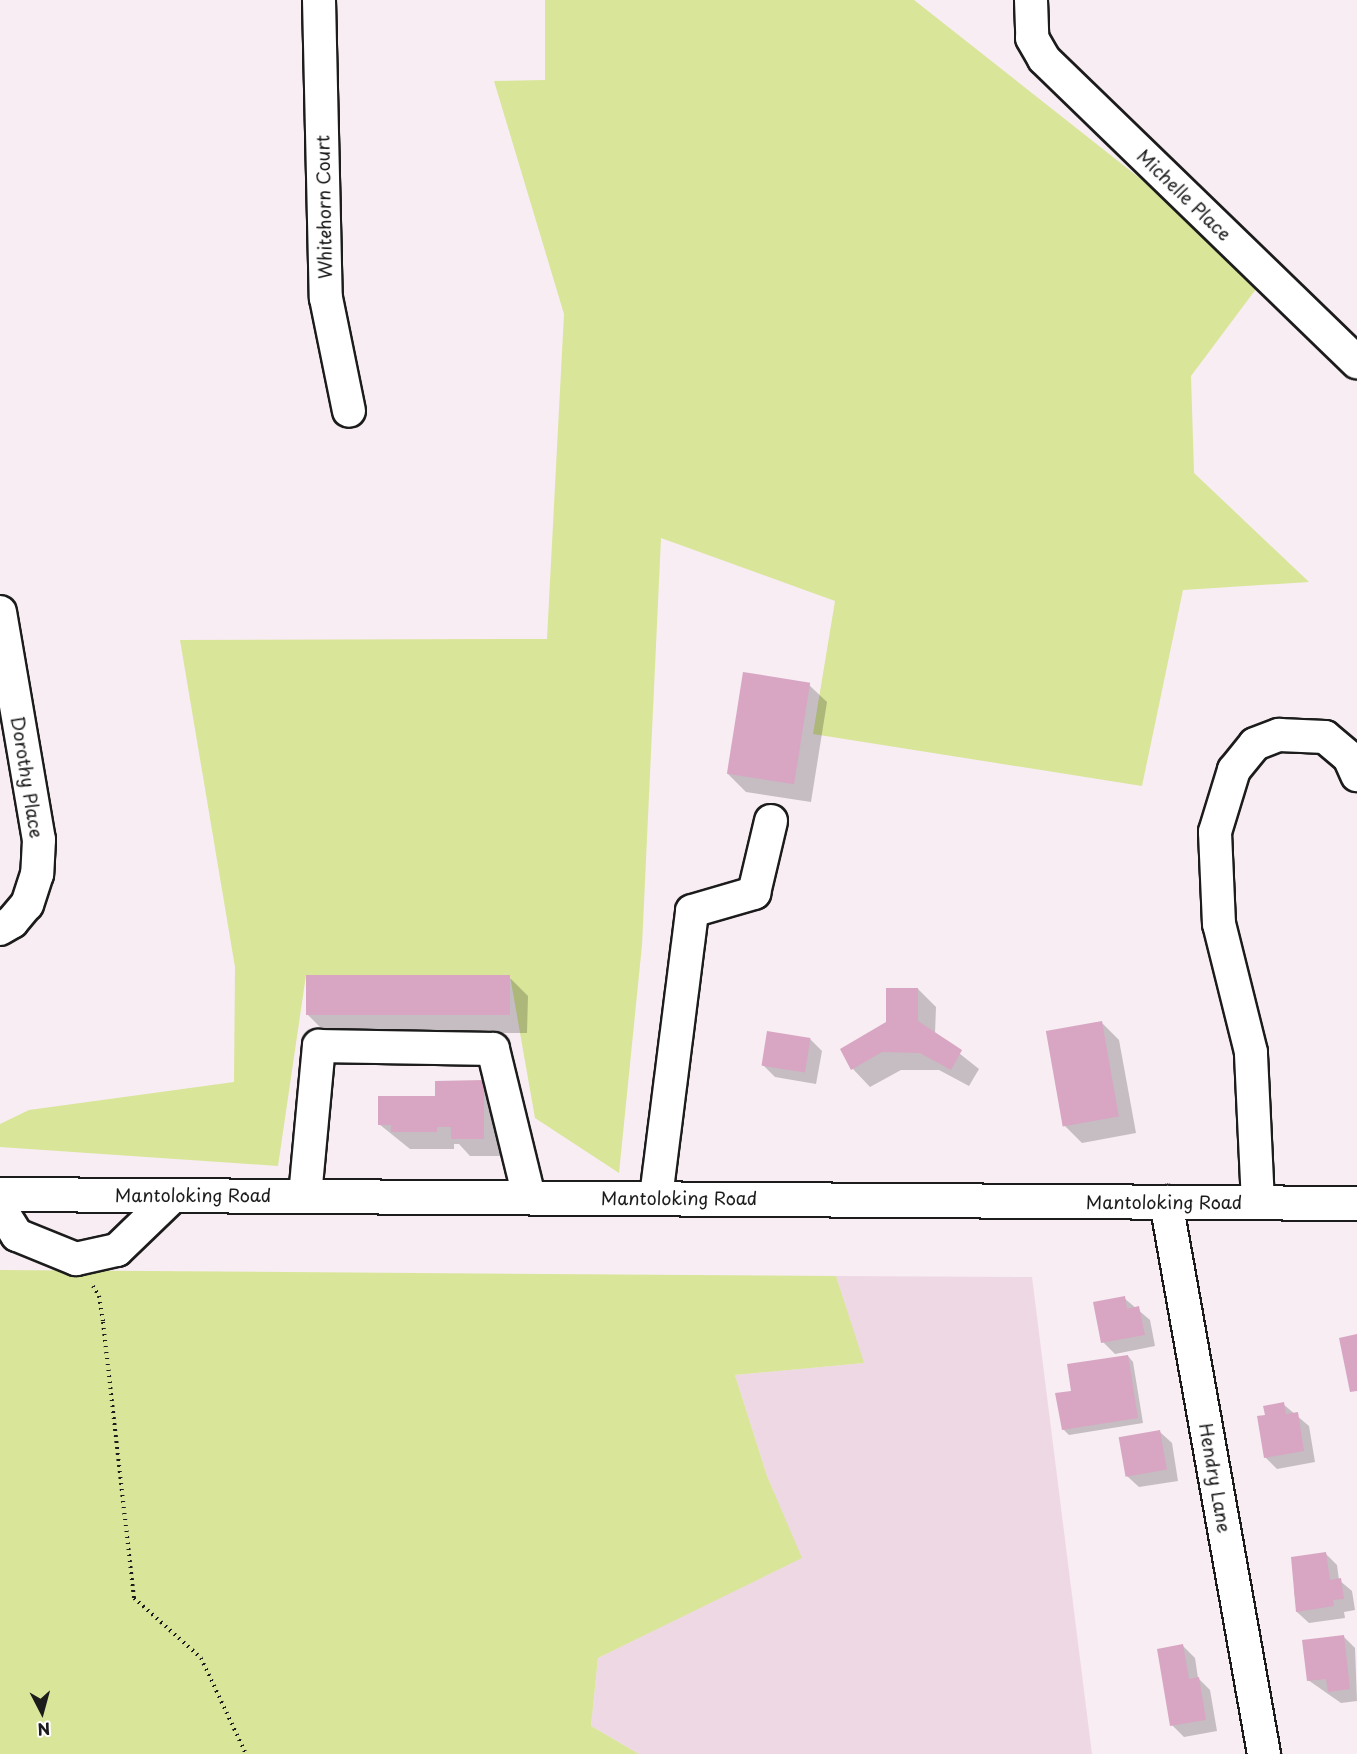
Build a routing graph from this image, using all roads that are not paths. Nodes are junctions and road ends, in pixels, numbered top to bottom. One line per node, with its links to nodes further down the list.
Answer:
1 (319, 0): 4 (street, Whitehorn Court)
2 (1032, 8): 3 (street, Michelle Place)
3 (1357, 362)
4 (349, 411)
5 (0, 612): 8 (street, Dorothy Place)
6 (1357, 775): 15 (street)
7 (771, 821): 13 (street)
8 (0, 929)
9 (0, 1194): 10 (main road, Mantoloking Road)
10 (174, 1195): 11 (main road, Mantoloking Road); 17 (street)
11 (305, 1196): 12 (main road, Mantoloking Road); 12 (street)
12 (529, 1197): 13 (main road, Mantoloking Road)
13 (656, 1197): 14 (main road, Mantoloking Road)
14 (1166, 1202): 15 (main road, Mantoloking Road); 18 (street, Hendry Lane)
15 (1258, 1203): 16 (main road, Mantoloking Road)
16 (1357, 1203)
17 (0, 1208)
18 (1264, 1754)

